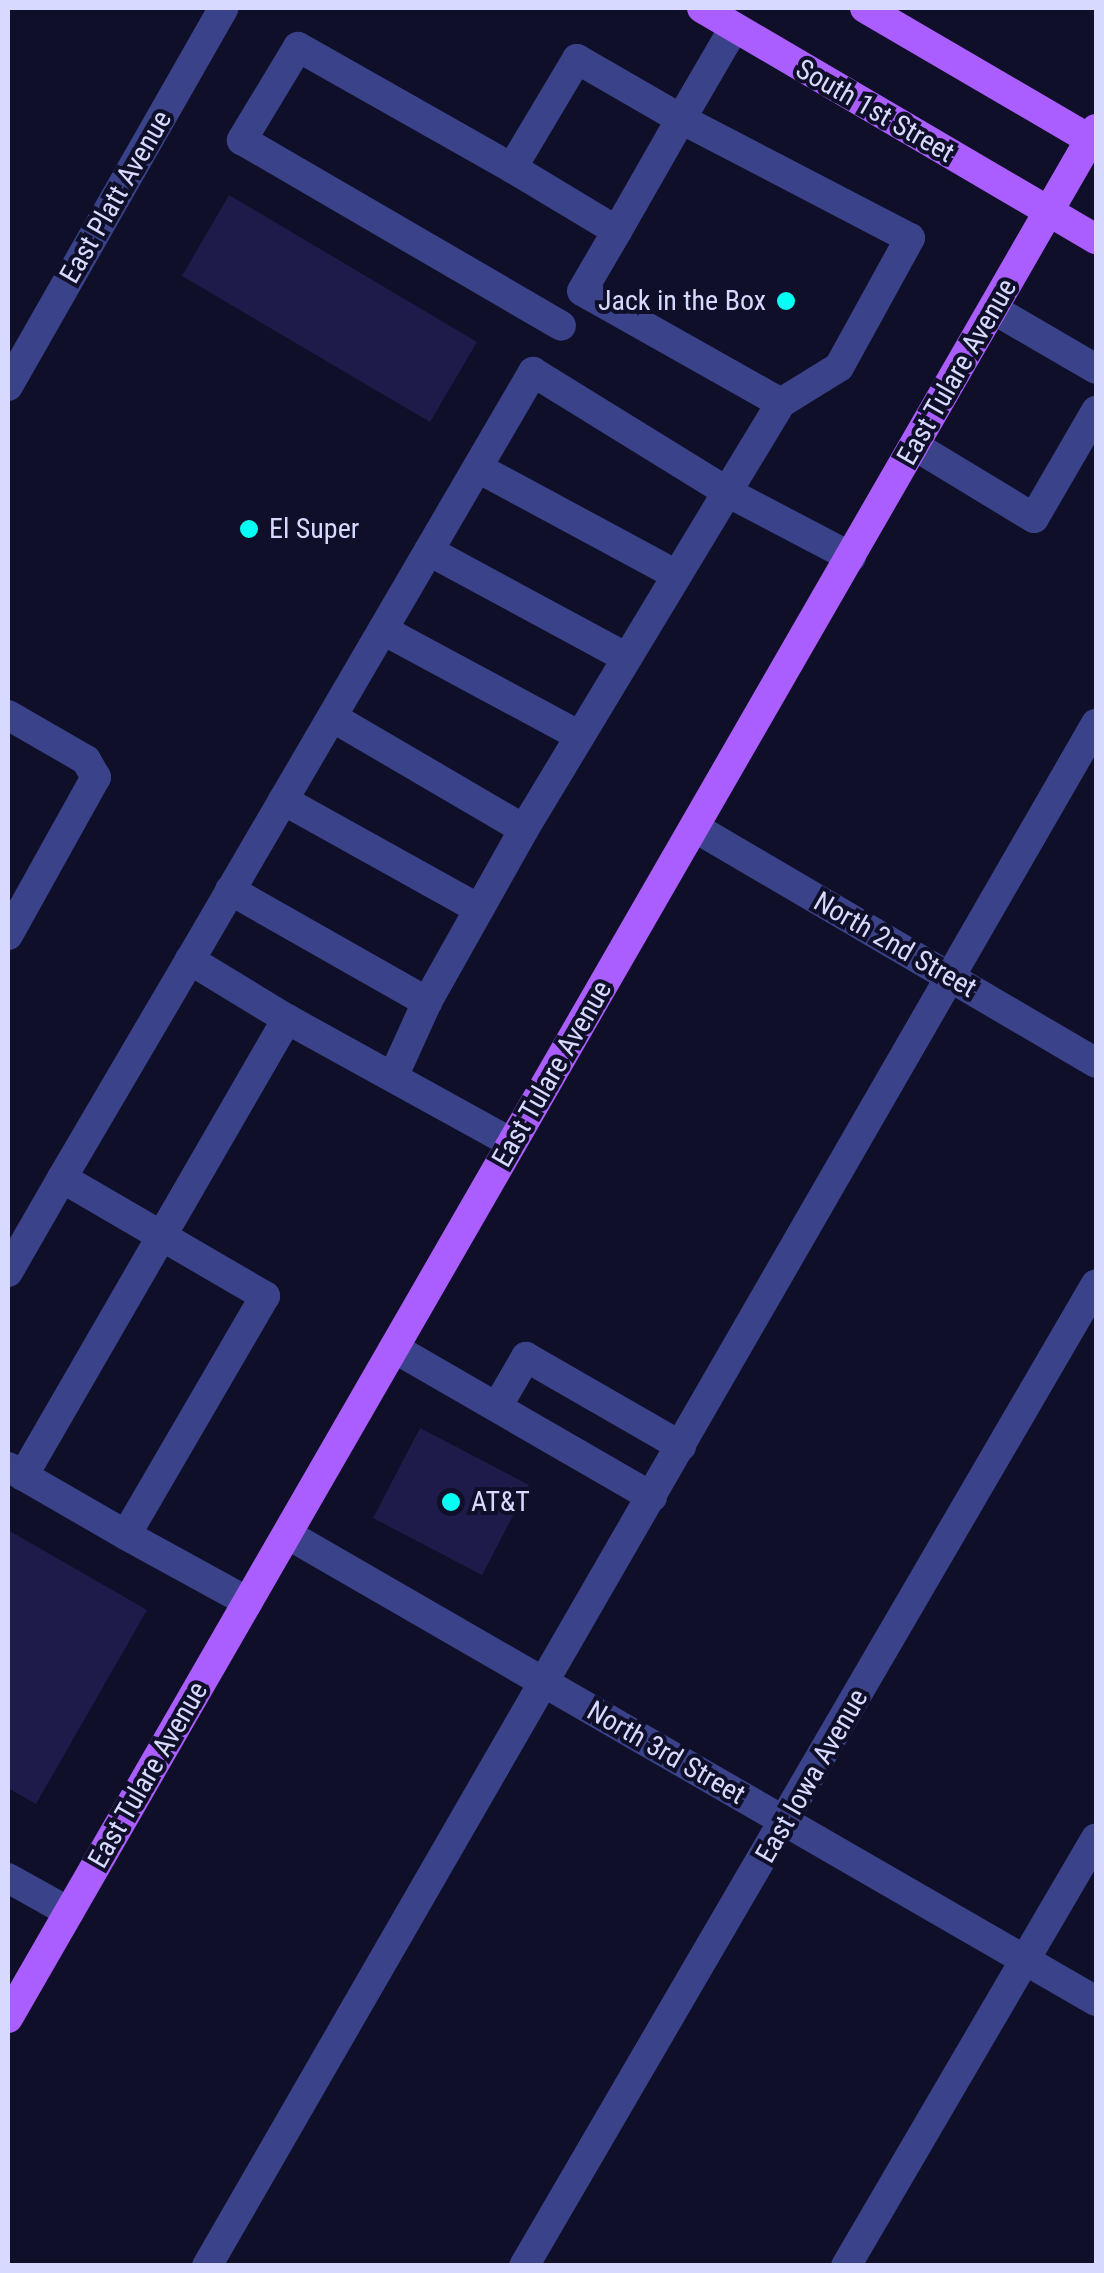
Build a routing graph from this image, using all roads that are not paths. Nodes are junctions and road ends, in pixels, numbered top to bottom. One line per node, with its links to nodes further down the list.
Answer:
1 (224, 8): 16 (street, East Platt Avenue)
2 (702, 8): 4 (main road, South 1st Street)
3 (865, 8): 6 (main road)
4 (734, 28): 5 (street); 8 (main road, South 1st Street)
5 (681, 120): 7 (street); 9 (street); 17 (street)
6 (1095, 137): 8 (main road, East Tulare Avenue)
7 (512, 168): 9 (street); 13 (street)
8 (1049, 212): 10 (main road, South 1st Street); 12 (main road, East Tulare Avenue)
9 (616, 231): 11 (street)
10 (1096, 239)
11 (582, 291): 13 (street); 17 (street)
12 (993, 309): 14 (street); 19 (main road, East Tulare Avenue)
13 (561, 326): 15 (street)
14 (1096, 368)
15 (533, 372): 20 (street); 21 (street)
16 (8, 386)
17 (780, 403): 21 (street)
18 (1096, 412): 19 (street)
19 (915, 446): 23 (main road, East Tulare Avenue)
20 (478, 468): 22 (street); 24 (street)
21 (727, 492): 23 (street); 24 (street)
22 (428, 551): 25 (street); 26 (street)
23 (850, 557): 32 (main road, East Tulare Avenue)
24 (675, 574): 26 (street)
25 (382, 630): 28 (street); 30 (street)
26 (625, 657): 30 (street)
27 (8, 715): 36 (street)
28 (332, 717): 31 (street); 33 (street)
29 (1096, 724): 38 (street)
30 (578, 735): 33 (street)
31 (283, 800): 34 (street); 35 (street)
32 (694, 828): 38 (street, North 2nd Street); 43 (main road, East Tulare Avenue)
33 (524, 830): 35 (street)
34 (230, 890): 37 (street); 39 (street)
35 (479, 909): 39 (street)
36 (8, 935)
37 (190, 960): 40 (street); 44 (street)
38 (952, 978): 41 (street, North 2nd Street); 50 (street)
39 (427, 1002): 42 (street)
40 (286, 1019): 42 (street); 45 (street)
41 (1096, 1063)
42 (393, 1078): 43 (street)
43 (512, 1143): 48 (main road, East Tulare Avenue)
44 (62, 1178): 45 (street); 46 (street)
45 (162, 1237): 51 (street); 53 (street)
46 (8, 1272)
47 (1096, 1284): 57 (street, East Iowa Avenue)
48 (394, 1348): 49 (street); 54 (main road, East Tulare Avenue)
49 (497, 1408): 50 (street); 52 (street)
50 (681, 1446): 52 (street)
51 (15, 1471): 53 (street)
52 (652, 1497): 56 (street)
53 (126, 1534): 55 (street)
54 (287, 1534): 55 (main road, East Tulare Avenue); 56 (street, North 3rd Street)
55 (248, 1602): 60 (main road, East Tulare Avenue)
56 (544, 1682): 57 (street, North 3rd Street); 64 (street)
57 (786, 1822): 61 (street, North 3rd Street); 65 (street, East Iowa Avenue)
58 (1096, 1839): 61 (street)
59 (8, 1878): 60 (street)
60 (68, 1912): 63 (main road, East Tulare Avenue)
61 (1026, 1961): 62 (street, North 3rd Street); 66 (street)
62 (1096, 2001)
63 (8, 2018)
64 (207, 2266)
65 (524, 2266)
66 (846, 2266)

